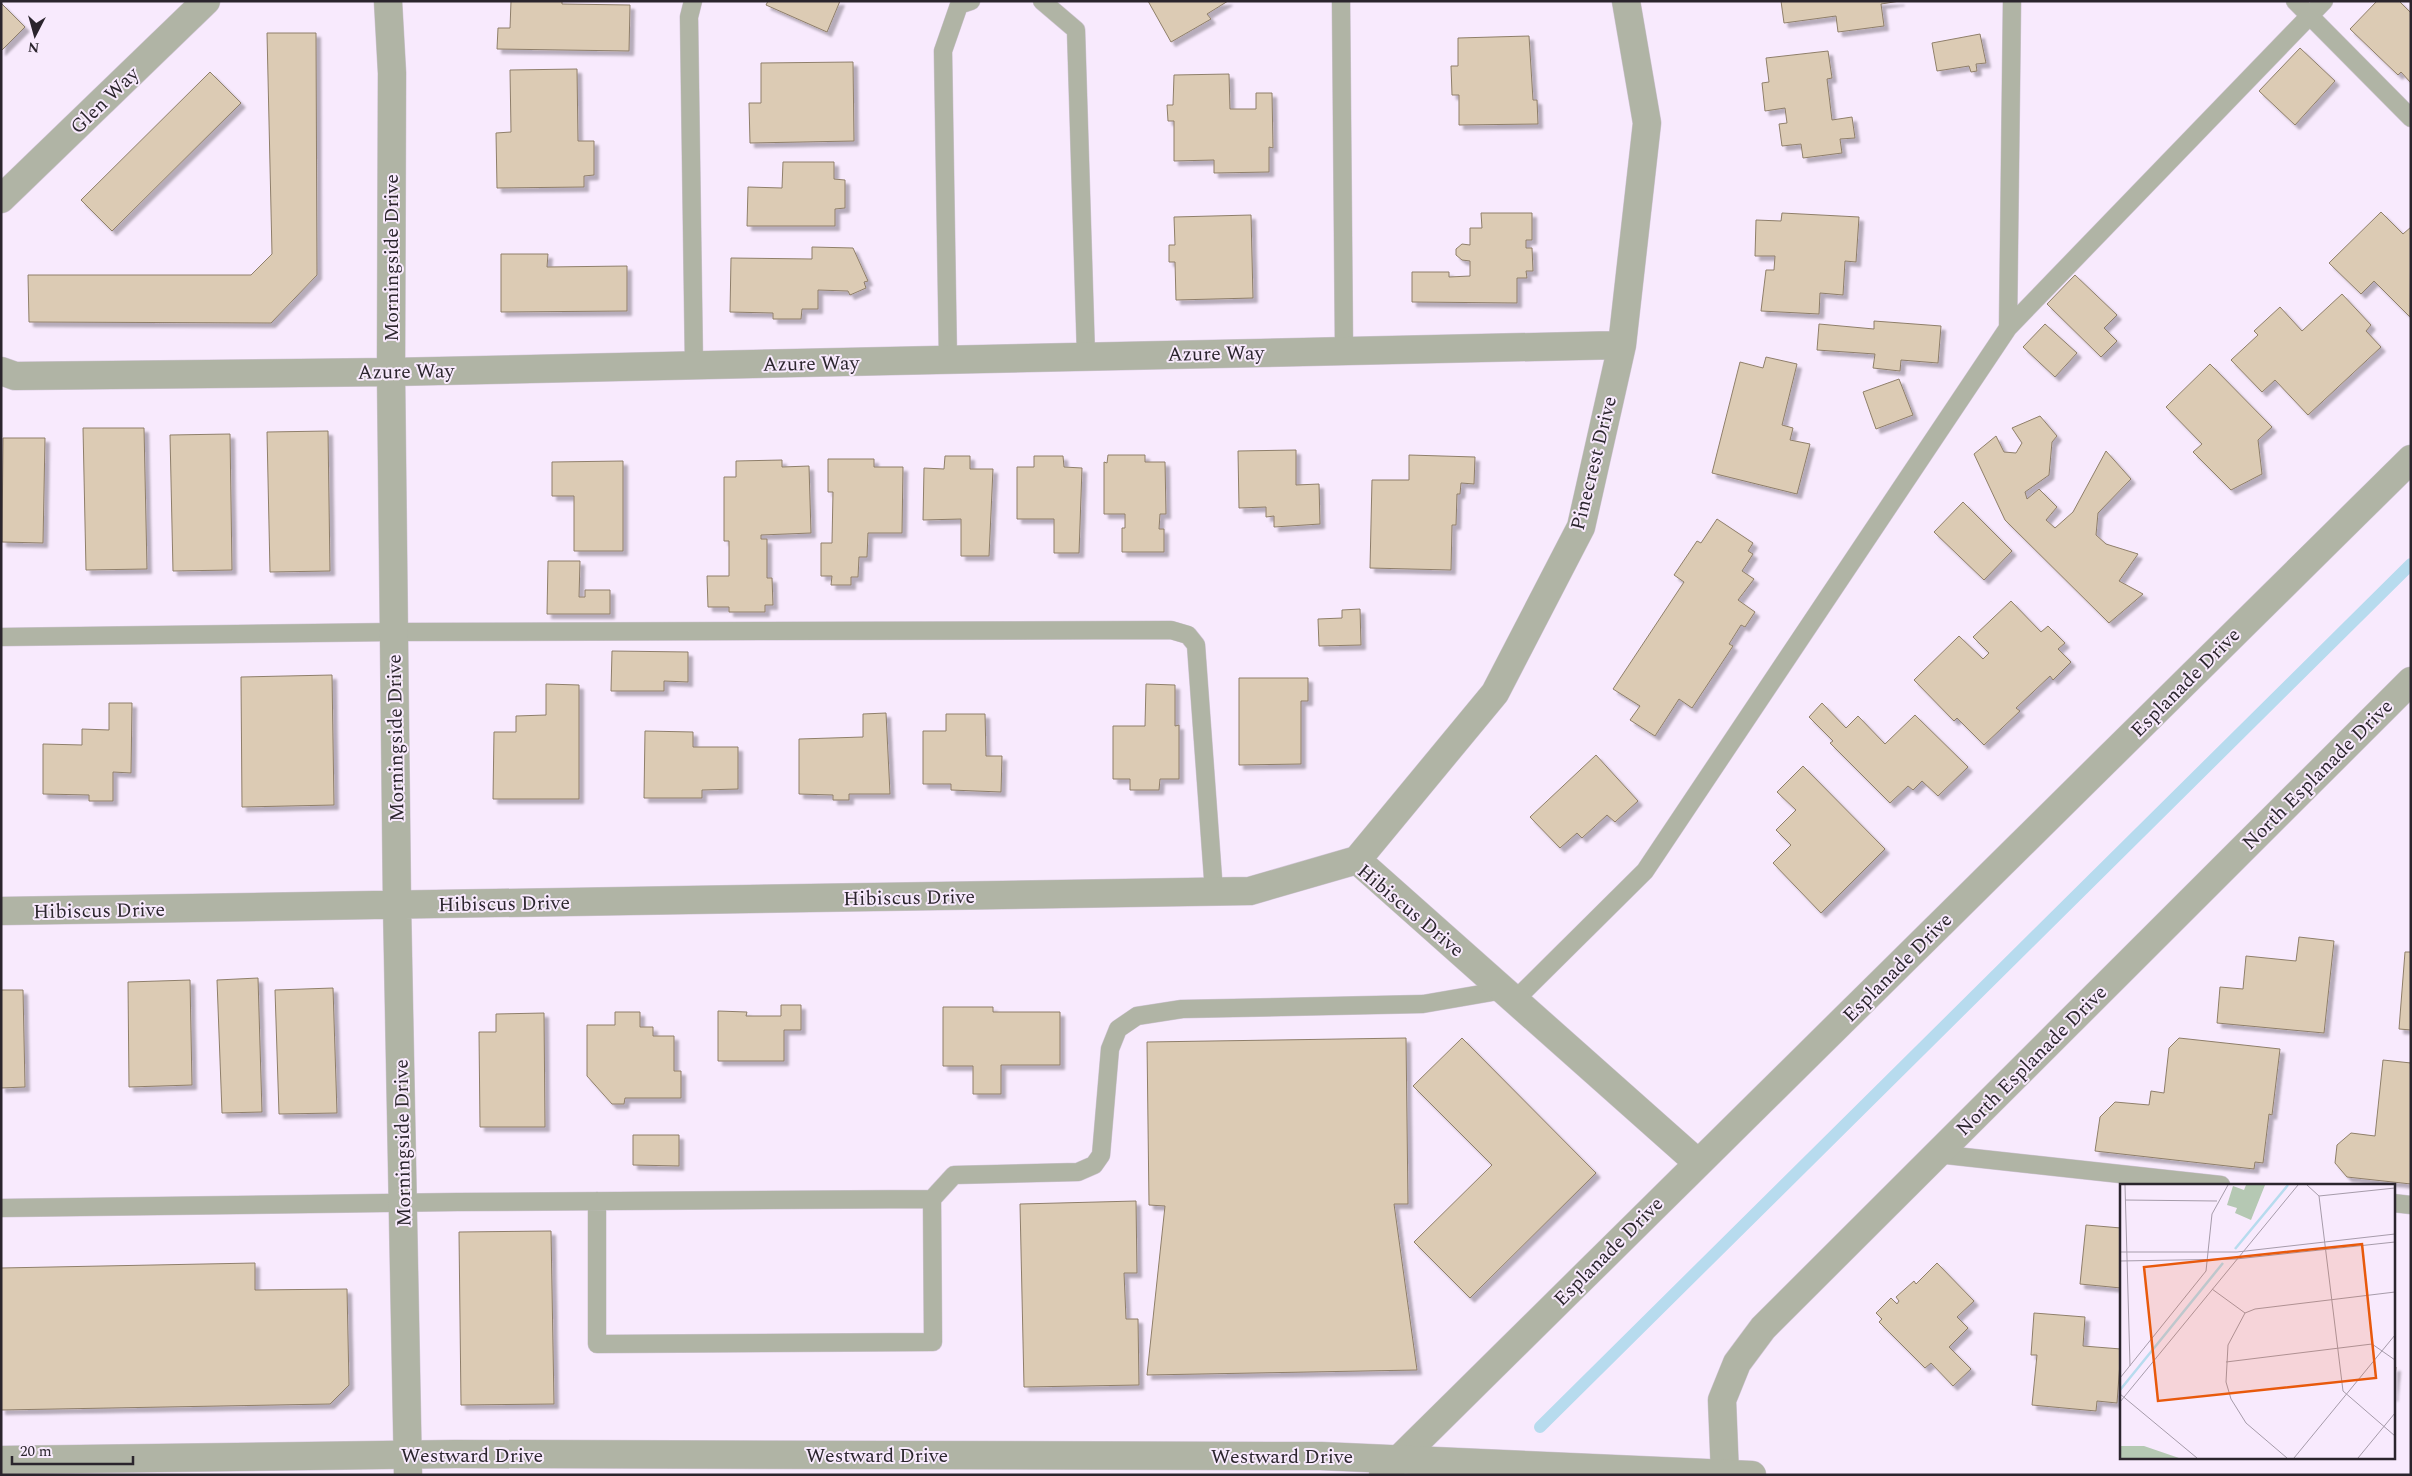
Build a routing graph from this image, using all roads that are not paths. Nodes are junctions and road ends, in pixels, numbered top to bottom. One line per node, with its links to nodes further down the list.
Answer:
1 (206, 1): 13 (street, Glen Way)
2 (388, 1): 21 (street, Morningside Drive)
3 (693, 1): 19 (lane)
4 (971, 1): 18 (lane)
5 (1042, 1): 17 (lane)
6 (1341, 1): 16 (lane)
7 (1626, 1): 15 (street, Pinecrest Drive)
8 (2012, 1): 14 (lane)
9 (2295, 1): 11 (lane)
10 (2324, 1): 11 (lane)
11 (2310, 16): 12 (lane); 14 (lane)
12 (2411, 118)
13 (1, 199)
14 (2008, 328): 30 (lane)
15 (1622, 345): 16 (street, Azure Way); 26 (street, Pinecrest Drive)
16 (1344, 350): 17 (street, Azure Way)
17 (1086, 356): 18 (street, Azure Way)
18 (948, 360): 19 (street, Azure Way)
19 (694, 366): 21 (street, Azure Way)
20 (1, 371): 21 (street, Azure Way)
21 (391, 372): 23 (street, Morningside Drive)
22 (2411, 459): 32 (street, Esplanade Drive)
23 (394, 632): 24 (lane); 27 (lane); 28 (street, Morningside Drive)
24 (1, 638)
25 (2411, 681): 31 (street, North Esplanade Drive)
26 (1357, 860): 27 (street, Hibiscus Drive); 30 (street, Hibiscus Drive)
27 (1214, 892): 28 (street, Hibiscus Drive)
28 (397, 904): 29 (street, Hibiscus Drive); 36 (street, Morningside Drive)
29 (1, 912)
30 (1510, 995): 32 (street, Hibiscus Drive); 34 (lane)
31 (1937, 1154): 33 (lane); 43 (street, North Esplanade Drive)
32 (1698, 1163): 42 (street, Esplanade Drive)
33 (2212, 1184)
34 (932, 1199): 35 (lane); 35 (lane)
35 (597, 1200): 36 (lane)
36 (404, 1202): 39 (lane); 41 (street, Morningside Drive)
37 (2394, 1203): 38 (lane)
38 (2411, 1205)
39 (1, 1208)
40 (1, 1460): 41 (street, Westward Drive)
41 (408, 1465): 42 (street, Westward Drive)
42 (1391, 1466): 43 (street, Westward Drive)
43 (1734, 1474)

